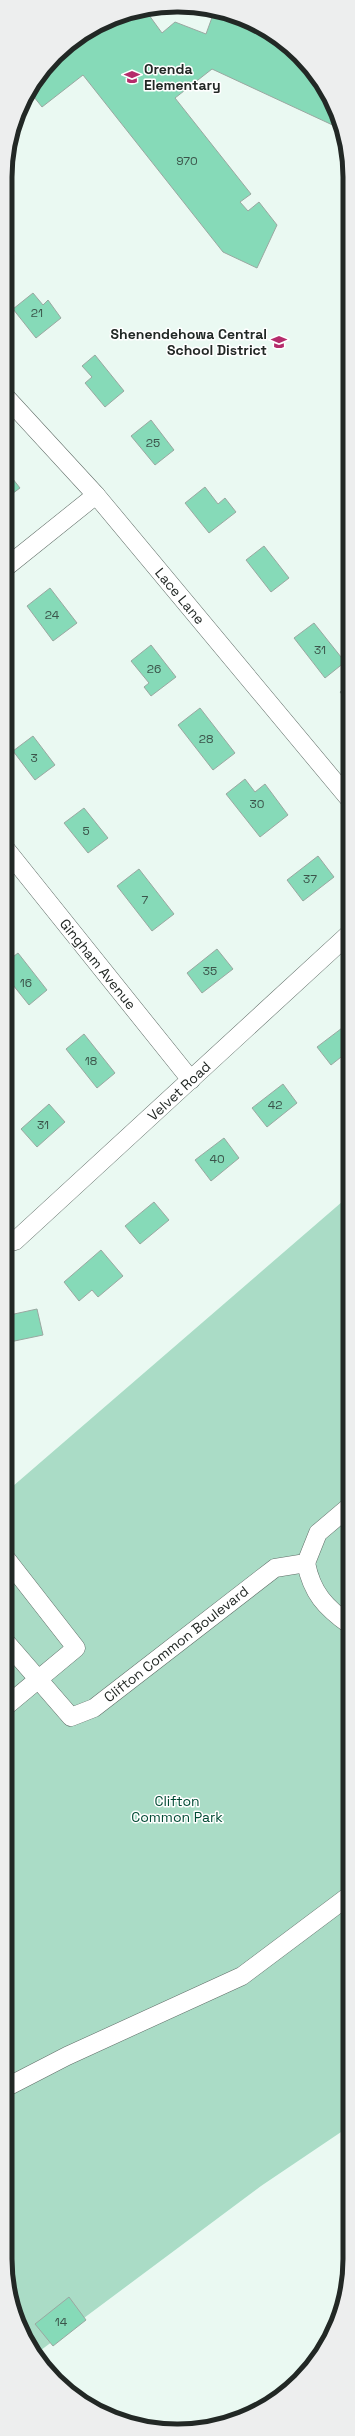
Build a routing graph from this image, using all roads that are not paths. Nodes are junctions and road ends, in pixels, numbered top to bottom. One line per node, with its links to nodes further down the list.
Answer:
1 (12, 404): 2 (street, Lace Lane)
2 (96, 494): 3 (street); 4 (street, Lace Lane)
3 (12, 562)
4 (343, 792)
5 (12, 857): 7 (street, Gingham Avenue)
6 (343, 939): 7 (street, Velvet Road)
7 (191, 1080): 8 (street, Velvet Road)
8 (12, 1242)
9 (343, 1512): 10 (street)
10 (306, 1563): 12 (street); 14 (street, Clifton Common Boulevard)
11 (12, 1565): 14 (street)
12 (343, 1620)
13 (12, 1649): 14 (street, Clifton Common Boulevard)
14 (40, 1680): 15 (street)
15 (12, 1702)
16 (343, 1899): 17 (street)
17 (12, 2084)

